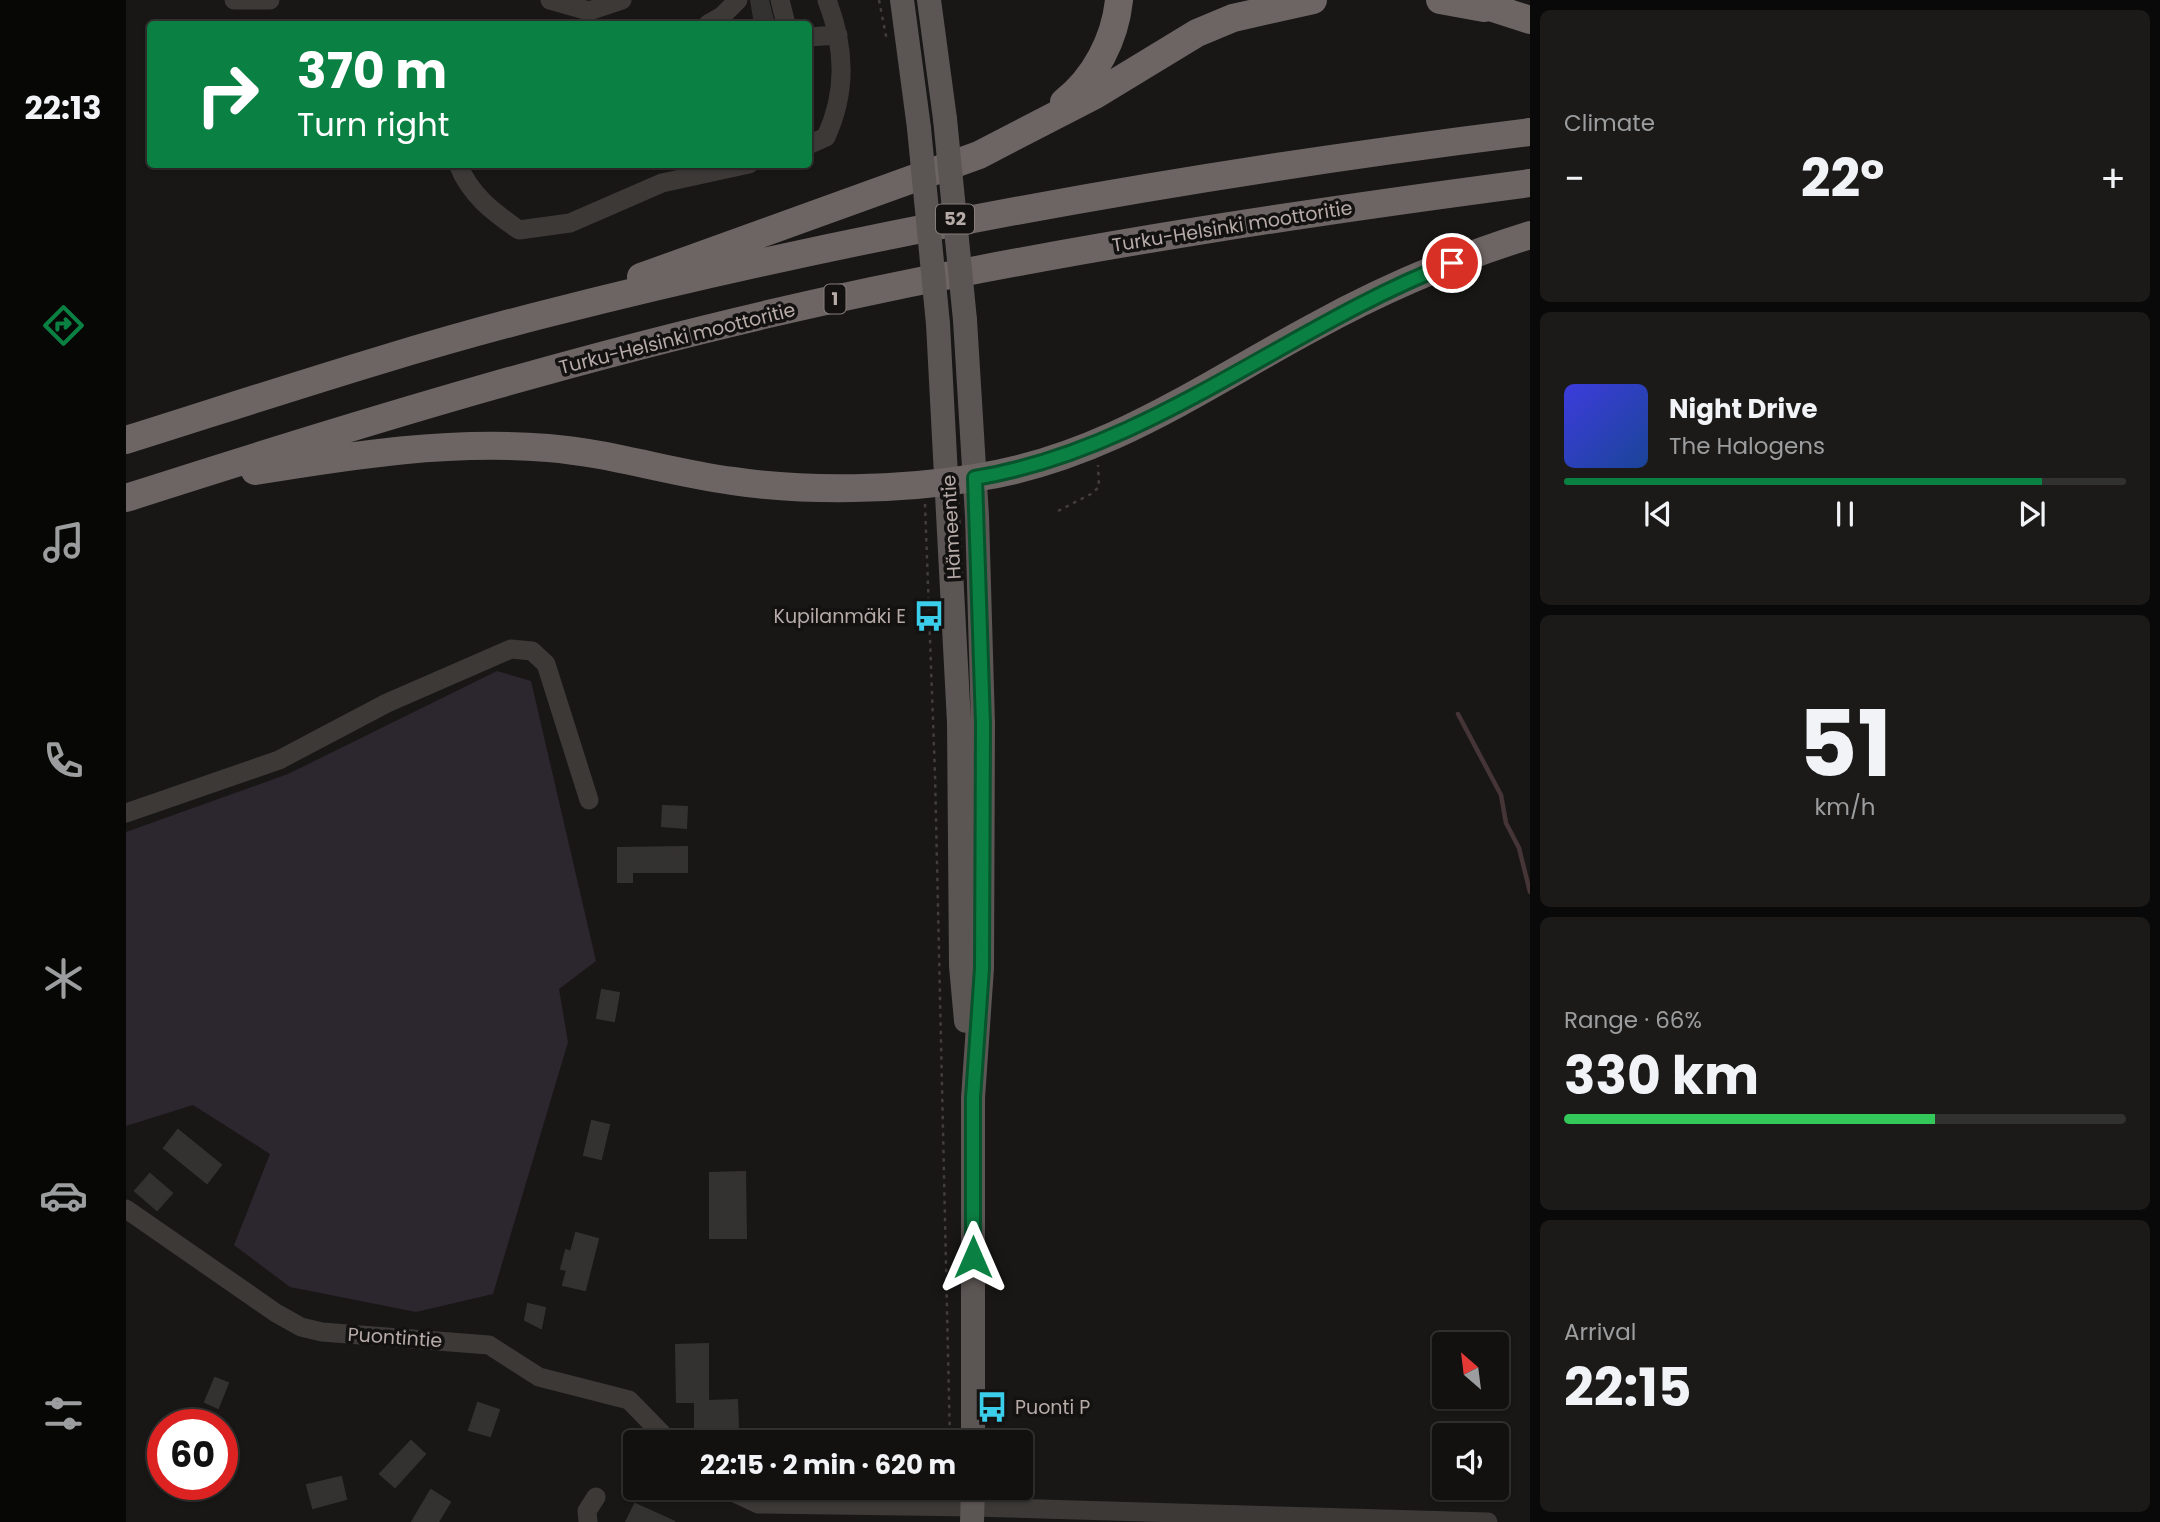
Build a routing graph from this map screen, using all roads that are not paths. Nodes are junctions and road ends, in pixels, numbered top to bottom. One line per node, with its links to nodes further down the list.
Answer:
1 (234, 0): 2 (street)
2 (270, 0)
3 (550, 0): 4 (street)
4 (622, 0)
5 (721, 0): 16 (street)
6 (738, 0): 17 (street)
7 (780, 0): 18 (street)
8 (827, 0): 19 (street)
9 (902, 0): 30 (main road, Hämeentie / 52, bridge)
10 (929, 0): 30 (main road, Hämeentie / 52, bridge)
11 (1119, 0): 21 (highway)
12 (1313, 0): 21 (highway)
13 (1440, 0): 14 (highway)
14 (1478, 4): 15 (highway)
15 (1530, 20)
16 (707, 21)
17 (709, 21)
18 (785, 21)
19 (838, 35): 20 (street); 23 (street)
20 (812, 37)
21 (1038, 123): 28 (highway)
22 (1530, 132): 28 (highway)
23 (812, 143)
24 (459, 168): 25 (street)
25 (731, 168)
26 (1530, 183): 31 (highway, Turku-Helsinki moottoritie / 1)
27 (1530, 235): 30 (highway)
28 (547, 313): 29 (highway)
29 (126, 440)
30 (949, 481): 31 (highway); 37 (main road, Hämeentie / 52)
31 (156, 489): 32 (highway, Turku-Helsinki moottoritie / 1)
32 (126, 498)
33 (589, 800): 34 (street)
34 (126, 813)
35 (126, 1209): 36 (street, Puontintie)
36 (658, 1430)
37 (973, 1430)
38 (596, 1497): 41 (street)
39 (750, 1500): 40 (street)
40 (972, 1506): 42 (street)
41 (588, 1522)
42 (1488, 1522)

